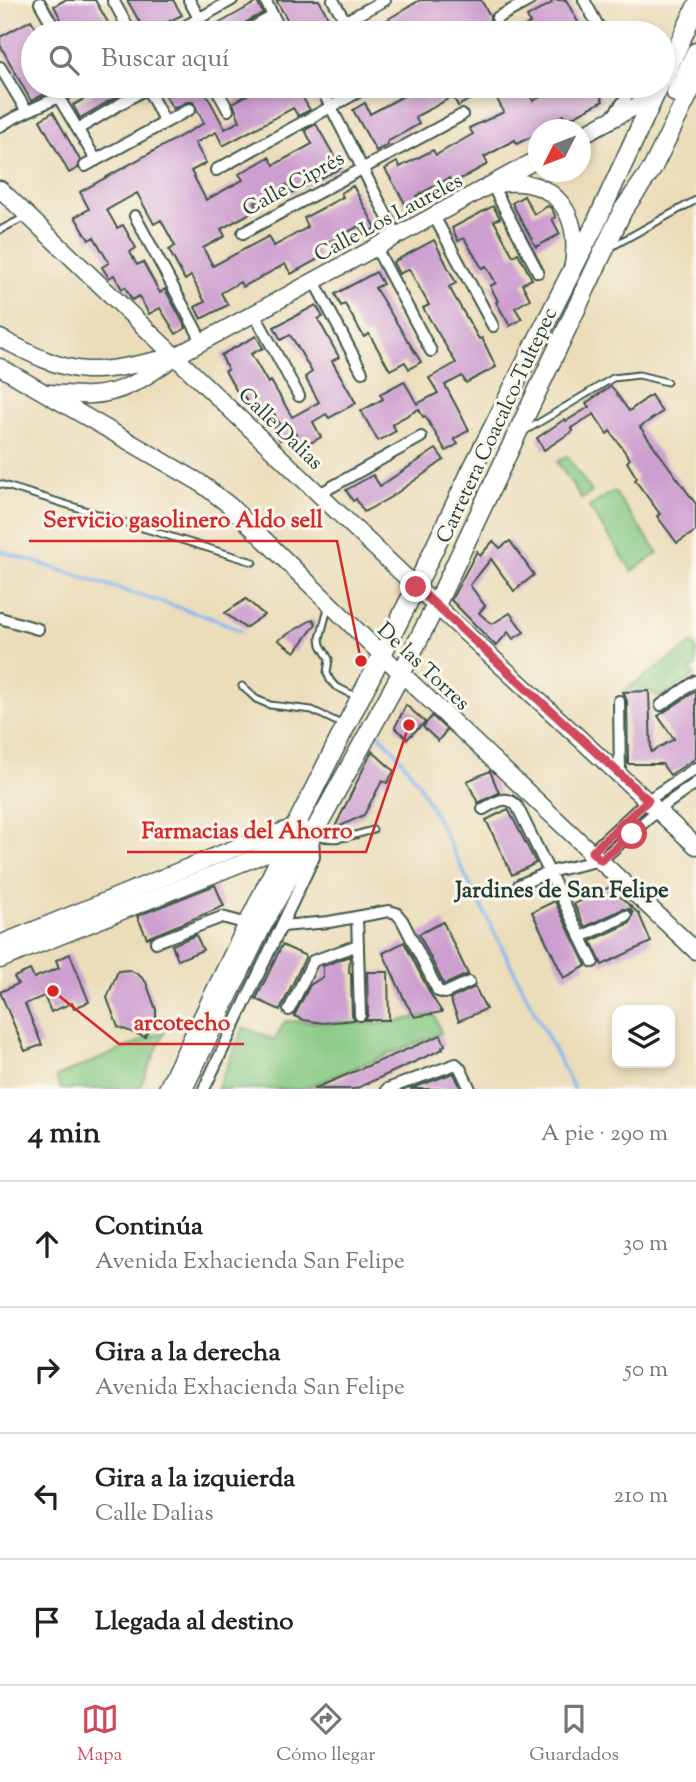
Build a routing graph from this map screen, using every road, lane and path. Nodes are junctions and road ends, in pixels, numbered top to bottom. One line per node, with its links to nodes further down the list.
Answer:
1 (113, 0): 15 (street)
2 (189, 0): 12 (street)
3 (232, 0): 12 (street)
4 (265, 0): 11 (street)
5 (333, 0): 19 (street)
6 (385, 0): 20 (street)
7 (530, 0): 13 (street)
8 (584, 0): 21 (street)
9 (40, 3): 14 (street)
10 (696, 7): 22 (main road)
11 (273, 16): 17 (street); 18 (street)
12 (199, 18): 16 (street)
13 (496, 18)
14 (50, 21)
15 (124, 21)
16 (195, 21)
17 (264, 21)
18 (276, 21)
19 (344, 21)
20 (347, 21)
21 (595, 21)
22 (675, 48)
23 (696, 52): 26 (main road)
24 (0, 66): 39 (street)
25 (696, 79): 63 (main road, Carretera Coacalco-Tultepec)
26 (675, 96)
27 (59, 98): 39 (street); 45 (street)
28 (129, 98): 45 (street)
29 (153, 98): 42 (street)
30 (223, 98): 40 (street)
31 (326, 98): 37 (street)
32 (347, 98): 37 (street)
33 (625, 98): 43 (street)
34 (645, 98): 43 (main road)
35 (654, 98): 58 (main road, Carretera Coacalco-Tultepec)
36 (674, 98): 58 (main road)
37 (331, 107): 50 (street); 51 (street)
38 (190, 109): 42 (street)
39 (26, 110): 44 (street)
40 (228, 110)
41 (461, 114): 50 (street, Calle Ciprés)
42 (166, 122): 47 (street)
43 (606, 122): 46 (main road)
44 (0, 126)
45 (78, 129): 47 (street)
46 (591, 130)
47 (96, 160): 49 (street)
48 (528, 165): 52 (main road)
49 (85, 166)
50 (362, 168): 60 (street, Calle Ciprés); 61 (street)
51 (216, 170)
52 (492, 185): 57 (main road, Calle Los Laureles); 64 (main road, Calle Los Laureles); 65 (street)
53 (0, 189): 55 (main road, Calle Dalias)
54 (696, 200): 63 (lane)
55 (28, 216): 59 (lane); 72 (main road, Calle Dalias)
56 (135, 216): 70 (street)
57 (434, 216): 61 (main road, Calle Los Laureles); 68 (street)
58 (595, 225): 64 (main road, Carretera Coacalco-Tultepec)
59 (0, 230)
60 (243, 233)
61 (397, 236): 62 (main road, Calle Los Laureles)
62 (376, 248): 66 (main road, Calle Los Laureles); 71 (street)
63 (604, 250): 79 (main road, Carretera Coacalco-Tultepec)
64 (572, 270): 78 (main road, Carretera Coacalco-Tultepec)
65 (538, 272)
66 (314, 281): 67 (main road, Calle Los Laureles); 74 (street)
67 (254, 313): 70 (main road, Calle Los Laureles); 77 (street)
68 (493, 326)
69 (0, 338): 72 (main road)
70 (202, 341): 72 (main road, Calle Los Laureles)
71 (431, 351)
72 (176, 356): 76 (main road, Calle Los Laureles); 83 (main road, Calle Dalias)
73 (0, 367): 76 (main road, De las Torres)
74 (362, 372)
75 (667, 382): 80 (lane)
76 (44, 392): 86 (main road, De las Torres)
77 (299, 396)
78 (504, 404): 79 (main road); 85 (main road, Carretera Coacalco-Tultepec)
79 (527, 414): 80 (main road, Carretera Coacalco-Tultepec)
80 (516, 437): 87 (main road, Carretera Coacalco-Tultepec)
81 (421, 438): 83 (street)
82 (0, 484): 84 (lane)
83 (319, 494): 85 (main road, Calle Dalias)
84 (254, 562)
85 (416, 587): 87 (main road, Calle Dalias); 90 (main road, Carretera Coacalco-Tultepec)
86 (329, 603): 90 (main road, De las Torres); 94 (lane)
87 (436, 605): 91 (main road, Carretera Coacalco-Tultepec); 99 (main road, Calle Dalias)
88 (0, 618): 89 (street)
89 (38, 629)
90 (382, 655): 91 (main road, De las Torres); 94 (main road, Carretera Coacalco-Tultepec)
91 (401, 674): 105 (main road, Carretera Coacalco-Tultepec); 108 (main road, De las Torres)
92 (696, 681): 96 (street)
93 (242, 686): 97 (lane)
94 (360, 698): 97 (main road, Carretera Coacalco-Tultepec)
95 (619, 701): 99 (street)
96 (661, 705)
97 (346, 726): 103 (main road, Carretera Coacalco-Tultepec)
98 (696, 768): 101 (street)
99 (620, 775): 101 (main road, Calle Dalias)
100 (696, 783): 101 (street)
101 (653, 805): 107 (main road, Calle Dalias); 108 (street)
102 (483, 808): 109 (street)
103 (295, 827): 105 (main road); 106 (main road, Carretera Coacalco-Tultepec); 117 (main road)
104 (373, 830): 105 (lane)
105 (313, 835): 106 (main road); 114 (street); 126 (main road, Carretera Coacalco-Tultepec)
106 (287, 844): 113 (main road, Carretera Coacalco-Tultepec); 120 (main road)
107 (696, 846)
108 (596, 856): 109 (street); 119 (main road, De las Torres)
109 (550, 872): 110 (street); 115 (street)
110 (519, 886)
111 (626, 916): 115 (street)
112 (357, 917): 114 (street); 118 (street); 122 (street)
113 (248, 924): 116 (street); 125 (main road, Carretera Coacalco-Tultepec)
114 (282, 926): 127 (street)
115 (581, 937): 121 (street)
116 (156, 942)
117 (0, 944)
118 (358, 945): 123 (street); 124 (street)
119 (696, 951)
120 (0, 960)
121 (593, 962)
122 (470, 982)
123 (289, 1010)
124 (360, 1015)
125 (169, 1089)
126 (183, 1089)
127 (204, 1089)
128 (387, 1089): 129 (street)
129 (470, 1089)

